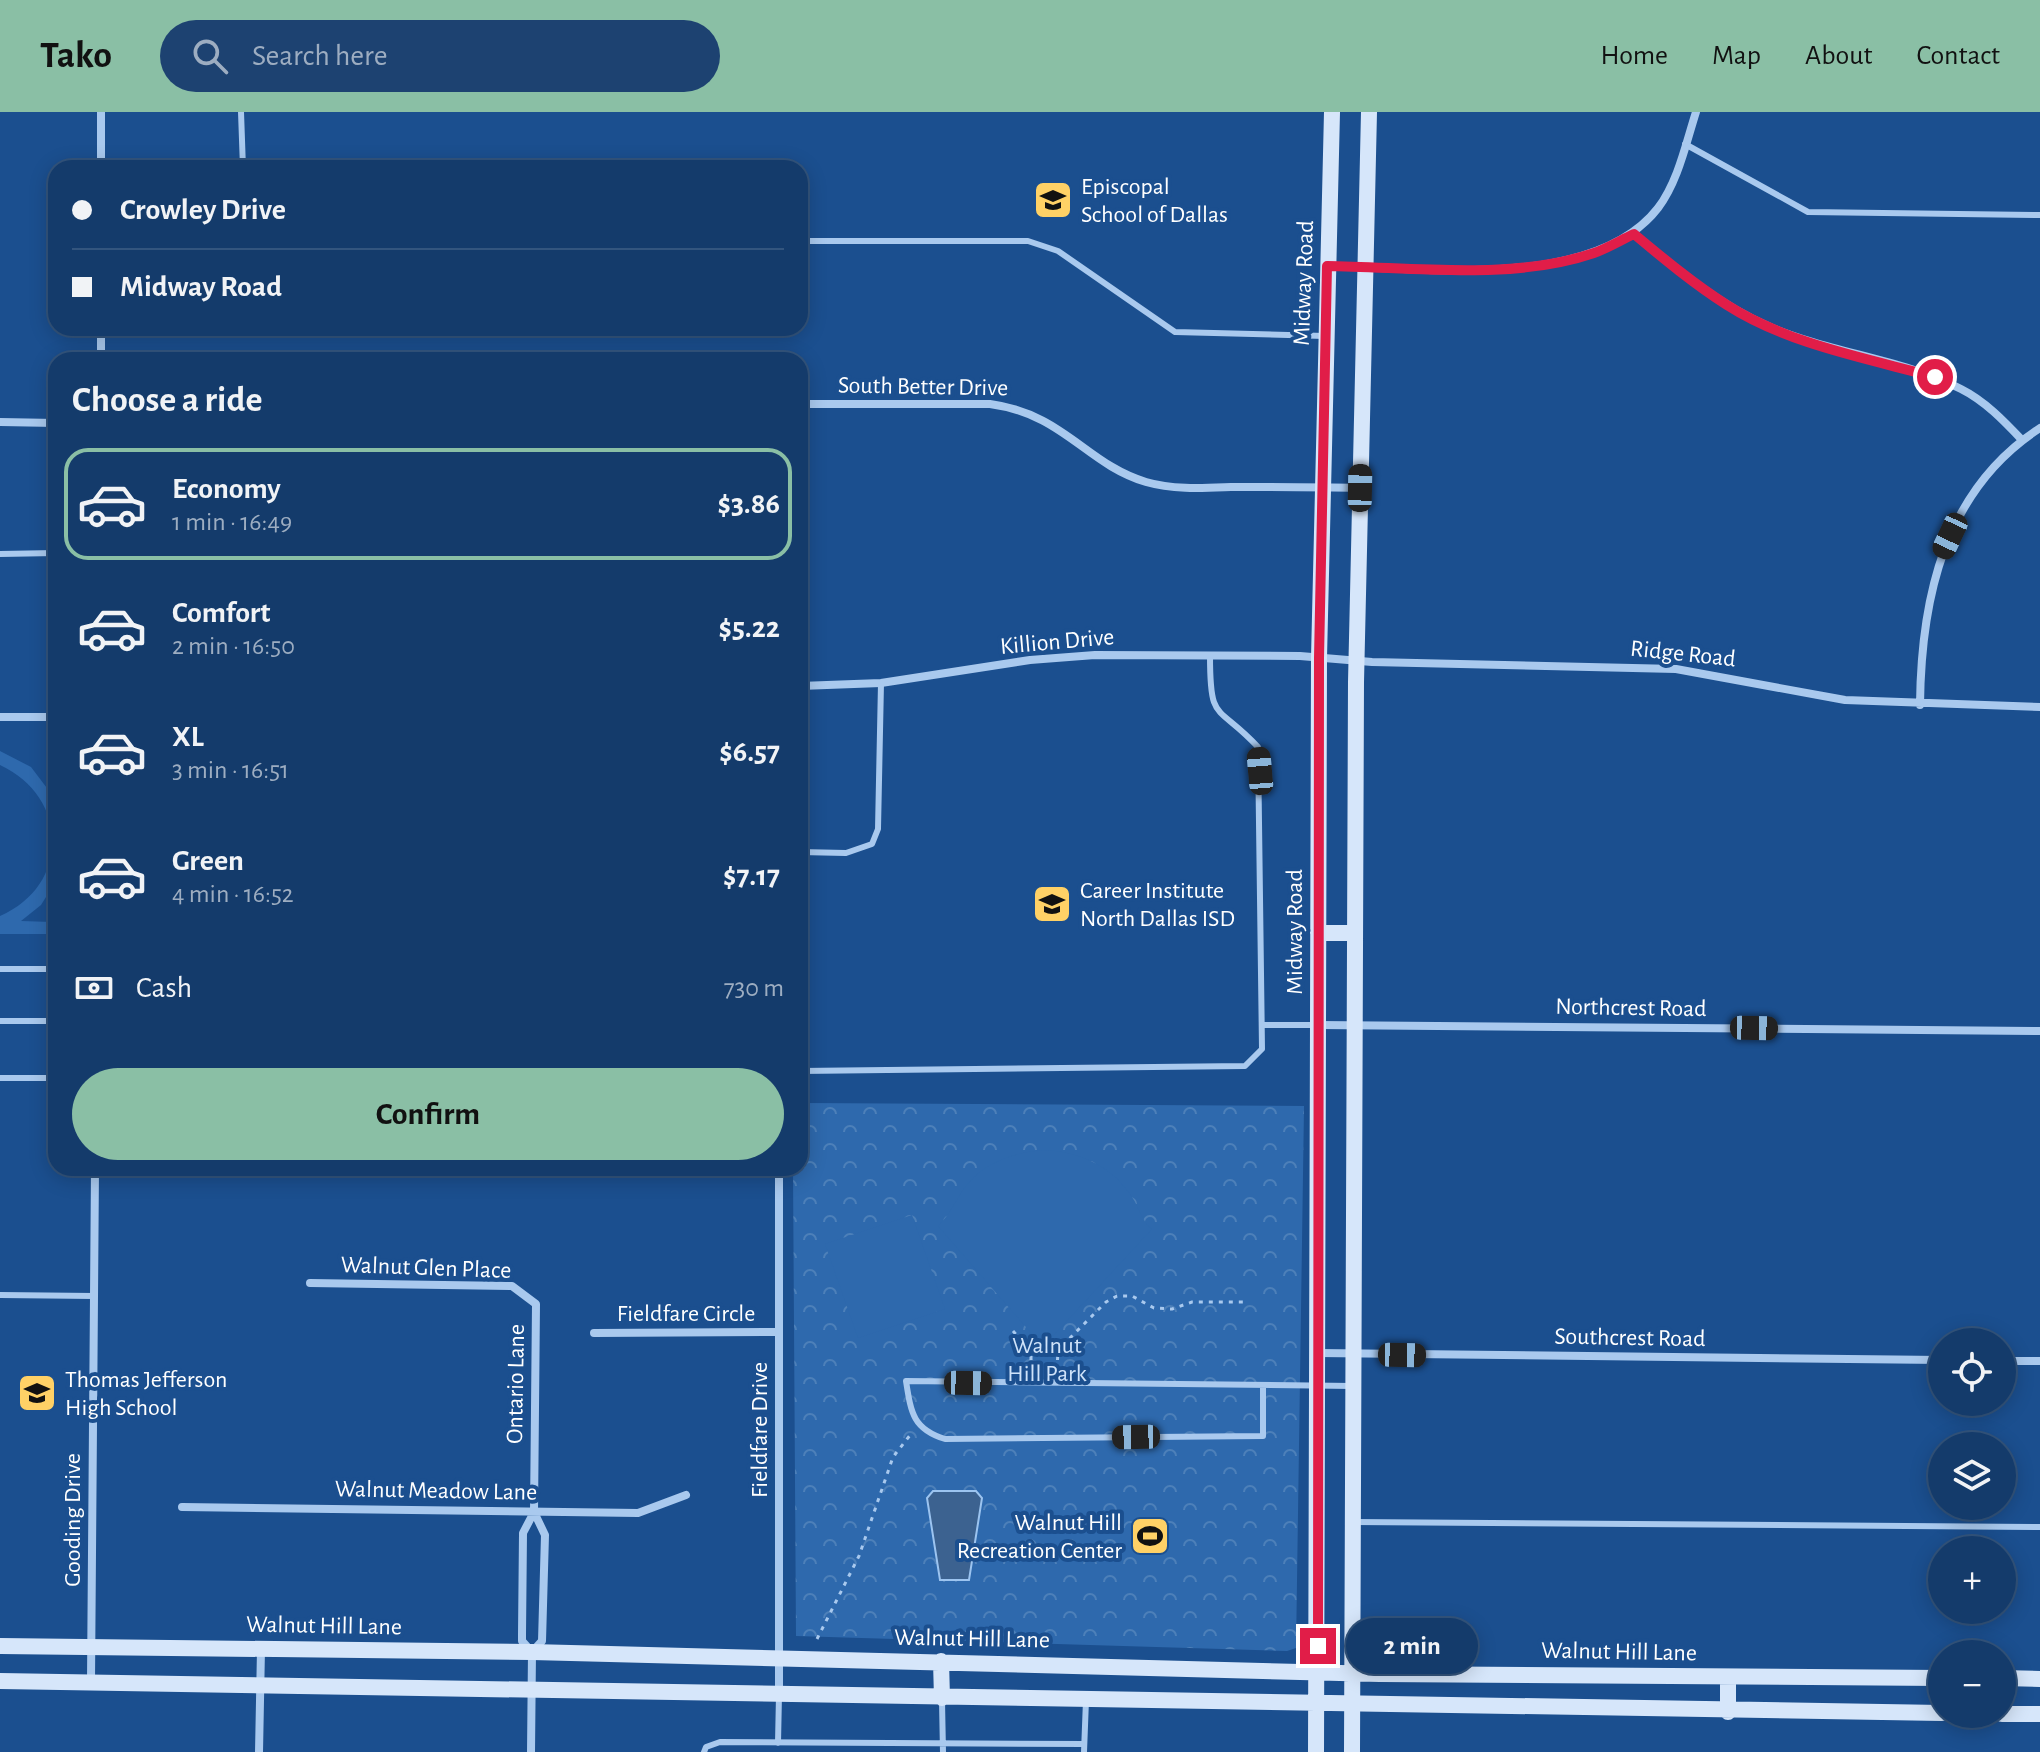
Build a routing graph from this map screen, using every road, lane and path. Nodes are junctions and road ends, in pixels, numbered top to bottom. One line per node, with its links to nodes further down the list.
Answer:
1 (101, 112): 7 (street)
2 (241, 112): 8 (lane)
3 (1332, 112): 12 (main road, Midway Road)
4 (1369, 112): 13 (main road)
5 (1696, 112): 6 (street)
6 (1685, 144): 9 (lane); 10 (street)
7 (101, 160)
8 (243, 160)
9 (2040, 215)
10 (1634, 234): 13 (street); 19 (street)
11 (808, 241): 14 (lane)
12 (1327, 266): 13 (street); 14 (main road, Midway Road)
13 (1366, 267): 21 (main road)
14 (1325, 336): 20 (main road, Midway Road)
15 (808, 404): 20 (street, South Better Drive)
16 (0, 422): 17 (street)
17 (48, 423)
18 (2040, 428): 19 (street)
19 (2022, 440): 29 (street)
20 (1321, 487): 21 (street, South Better Drive); 25 (main road, Midway Road)
21 (1360, 488): 26 (main road)
22 (48, 553): 23 (lane)
23 (0, 554)
24 (1210, 656): 25 (street, Killion Drive); 27 (street, Killion Drive); 40 (lane)
25 (1319, 658): 26 (street, Ridge Road); 34 (main road, Midway Road)
26 (1356, 660): 29 (street, Ridge Road); 35 (main road)
27 (881, 683): 28 (street, Killion Drive); 33 (lane)
28 (808, 686)
29 (1920, 705): 30 (street, Ridge Road)
30 (2040, 707)
31 (0, 717): 32 (street)
32 (48, 717)
33 (808, 852)
34 (1318, 933): 35 (main road); 41 (main road, Midway Road)
35 (1355, 933): 42 (main road)
36 (0, 969): 37 (lane)
37 (48, 969)
38 (0, 1021): 39 (lane)
39 (48, 1021)
40 (1262, 1025): 41 (lane); 44 (lane)
41 (1317, 1025): 42 (street, Northcrest Road); 59 (main road, Midway Road)
42 (1355, 1025): 43 (street, Northcrest Road); 60 (main road)
43 (2040, 1031)
44 (808, 1071)
45 (0, 1078): 46 (lane)
46 (48, 1078)
47 (95, 1176): 51 (street, Gooding Drive)
48 (779, 1176): 55 (street, Fieldfare Drive)
49 (310, 1283): 53 (street, Walnut Glen Place)
50 (0, 1295): 51 (lane)
51 (94, 1296): 77 (street, Gooding Drive)
52 (1243, 1302): 58 (path)
53 (536, 1304): 72 (street, Ontario Lane)
54 (1013, 1331): 57 (path)
55 (779, 1332): 56 (street, Fieldfare Circle); 80 (street, Fieldfare Drive)
56 (594, 1333)
57 (1031, 1350): 58 (path); 64 (path)
58 (1058, 1350): 65 (path)
59 (1318, 1353): 60 (street, Southcrest Road); 67 (main road, Midway Road)
60 (1354, 1354): 61 (street, Southcrest Road); 68 (main road)
61 (1928, 1360)
62 (2016, 1361): 63 (street)
63 (2040, 1361)
64 (1030, 1384): 65 (lane); 69 (lane)
65 (1057, 1384): 66 (lane)
66 (1263, 1386): 67 (lane); 69 (lane)
67 (1318, 1386): 68 (lane); 82 (main road, Midway Road)
68 (1353, 1386): 73 (main road)
69 (919, 1424): 75 (path)
70 (686, 1495): 72 (street, Walnut Meadow Lane)
71 (182, 1507): 72 (street, Walnut Meadow Lane)
72 (534, 1512): 79 (street, Ontario Lane); 79 (street, Ontario Lane)
73 (1353, 1522): 74 (lane); 83 (main road)
74 (2040, 1527)
75 (817, 1639)
76 (0, 1646): 77 (main road, Walnut Hill Lane)
77 (91, 1647): 78 (main road, Walnut Hill Lane); 89 (street, Gooding Drive)
78 (261, 1648): 79 (main road, Walnut Hill Lane); 90 (street)
79 (532, 1652): 80 (main road, Walnut Hill Lane); 91 (street, Ontario Lane)
80 (778, 1657): 81 (main road, Walnut Hill Lane); 92 (street, Fieldfare Drive)
81 (941, 1661): 82 (main road, Walnut Hill Lane); 93 (main road)
82 (1318, 1670): 83 (main road, Walnut Hill Lane); 95 (main road, Midway Road)
83 (1353, 1673): 84 (main road, Walnut Hill Lane); 96 (main road)
84 (1728, 1677): 85 (main road, Walnut Hill Lane); 97 (main road)
85 (1928, 1678)
86 (2016, 1678): 87 (main road)
87 (2040, 1679)
88 (0, 1681): 89 (main road)
89 (91, 1681): 90 (main road)
90 (260, 1683): 91 (main road); 104 (street)
91 (531, 1687): 92 (main road); 105 (street, Ontario Lane)
92 (779, 1693): 93 (main road); 101 (lane)
93 (942, 1698): 94 (main road); 102 (lane)
94 (1086, 1700): 95 (main road); 103 (lane)
95 (1316, 1704): 96 (main road); 108 (main road, Midway Road)
96 (1353, 1705): 97 (main road); 109 (main road)
97 (1728, 1712): 98 (main road)
98 (1928, 1713)
99 (2016, 1714): 100 (main road)
100 (2040, 1714)
101 (778, 1743): 102 (lane); 106 (lane)
102 (943, 1744): 103 (lane); 107 (lane)
103 (1084, 1748)
104 (259, 1752)
105 (531, 1752)
106 (704, 1752)
107 (943, 1752)
108 (1316, 1752)
109 (1352, 1752)

